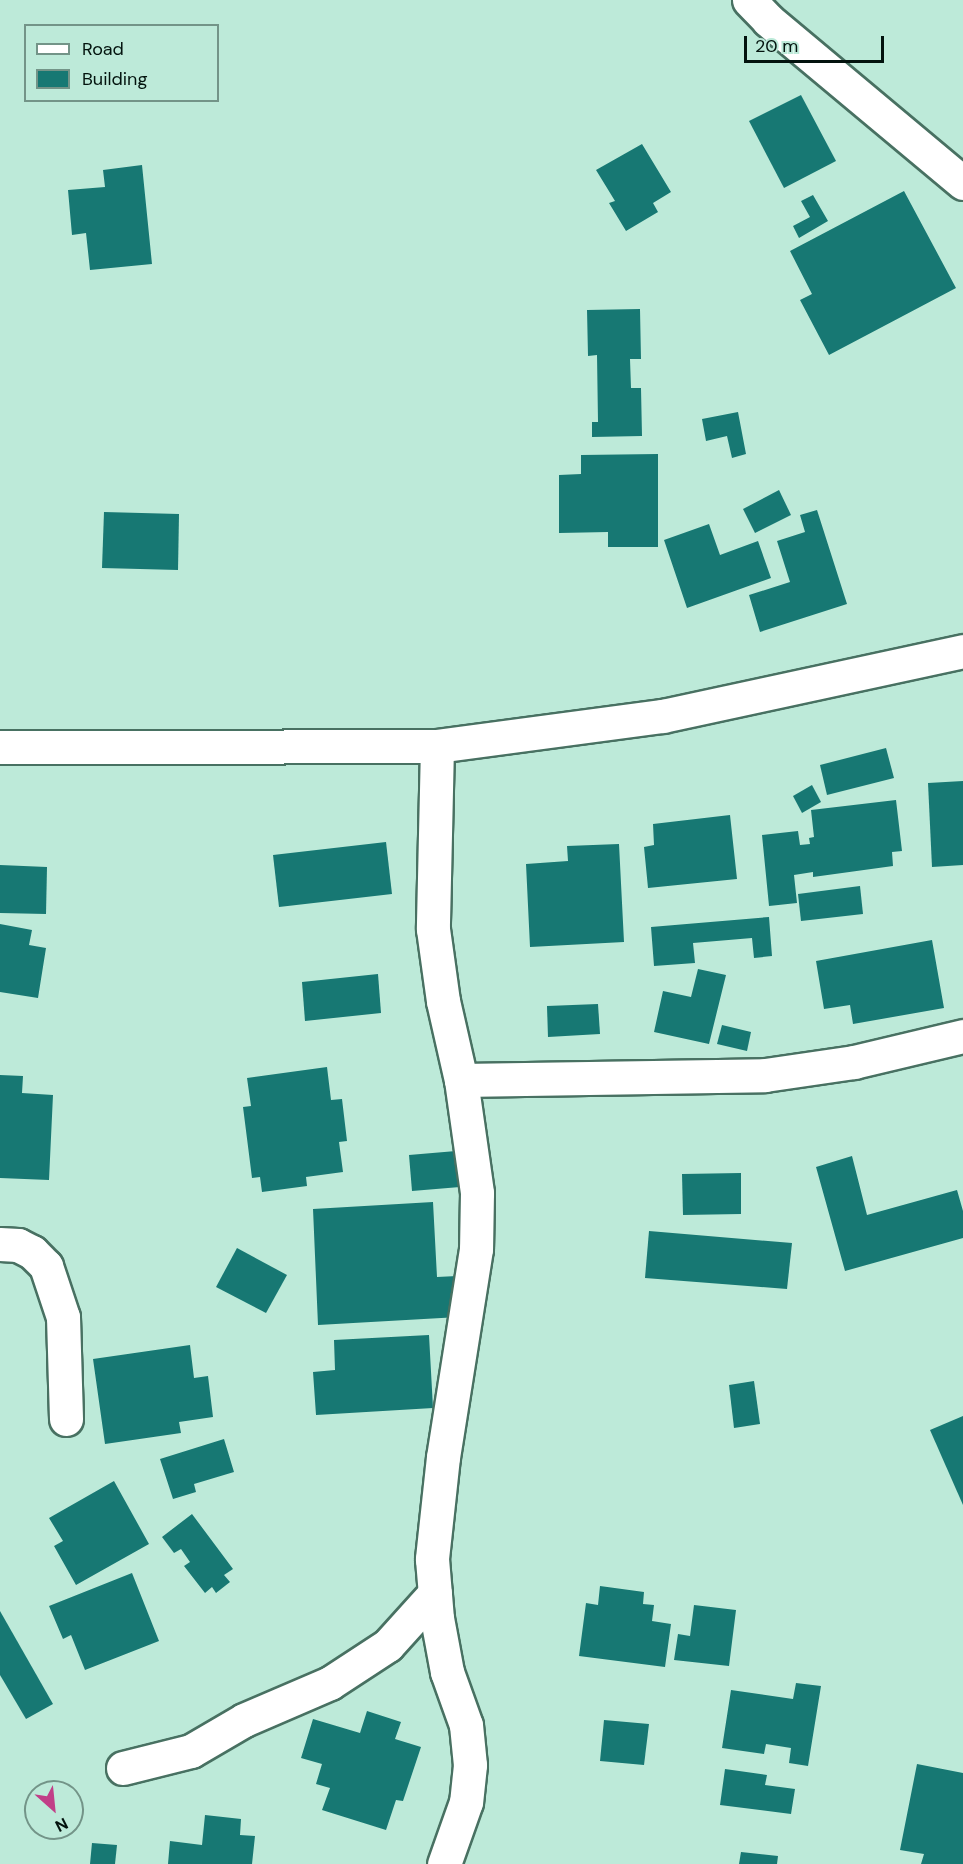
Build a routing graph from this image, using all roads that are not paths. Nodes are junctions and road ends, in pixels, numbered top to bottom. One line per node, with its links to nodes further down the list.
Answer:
1 (748, 0): 2 (street)
2 (963, 183)
3 (963, 651): 4 (street)
4 (437, 746): 5 (street); 7 (street)
5 (0, 747)
6 (963, 1036): 7 (street)
7 (461, 1080): 10 (street)
8 (0, 1244): 9 (street)
9 (66, 1419)
10 (435, 1593): 11 (street); 12 (street)
11 (123, 1768)
12 (444, 1864)

